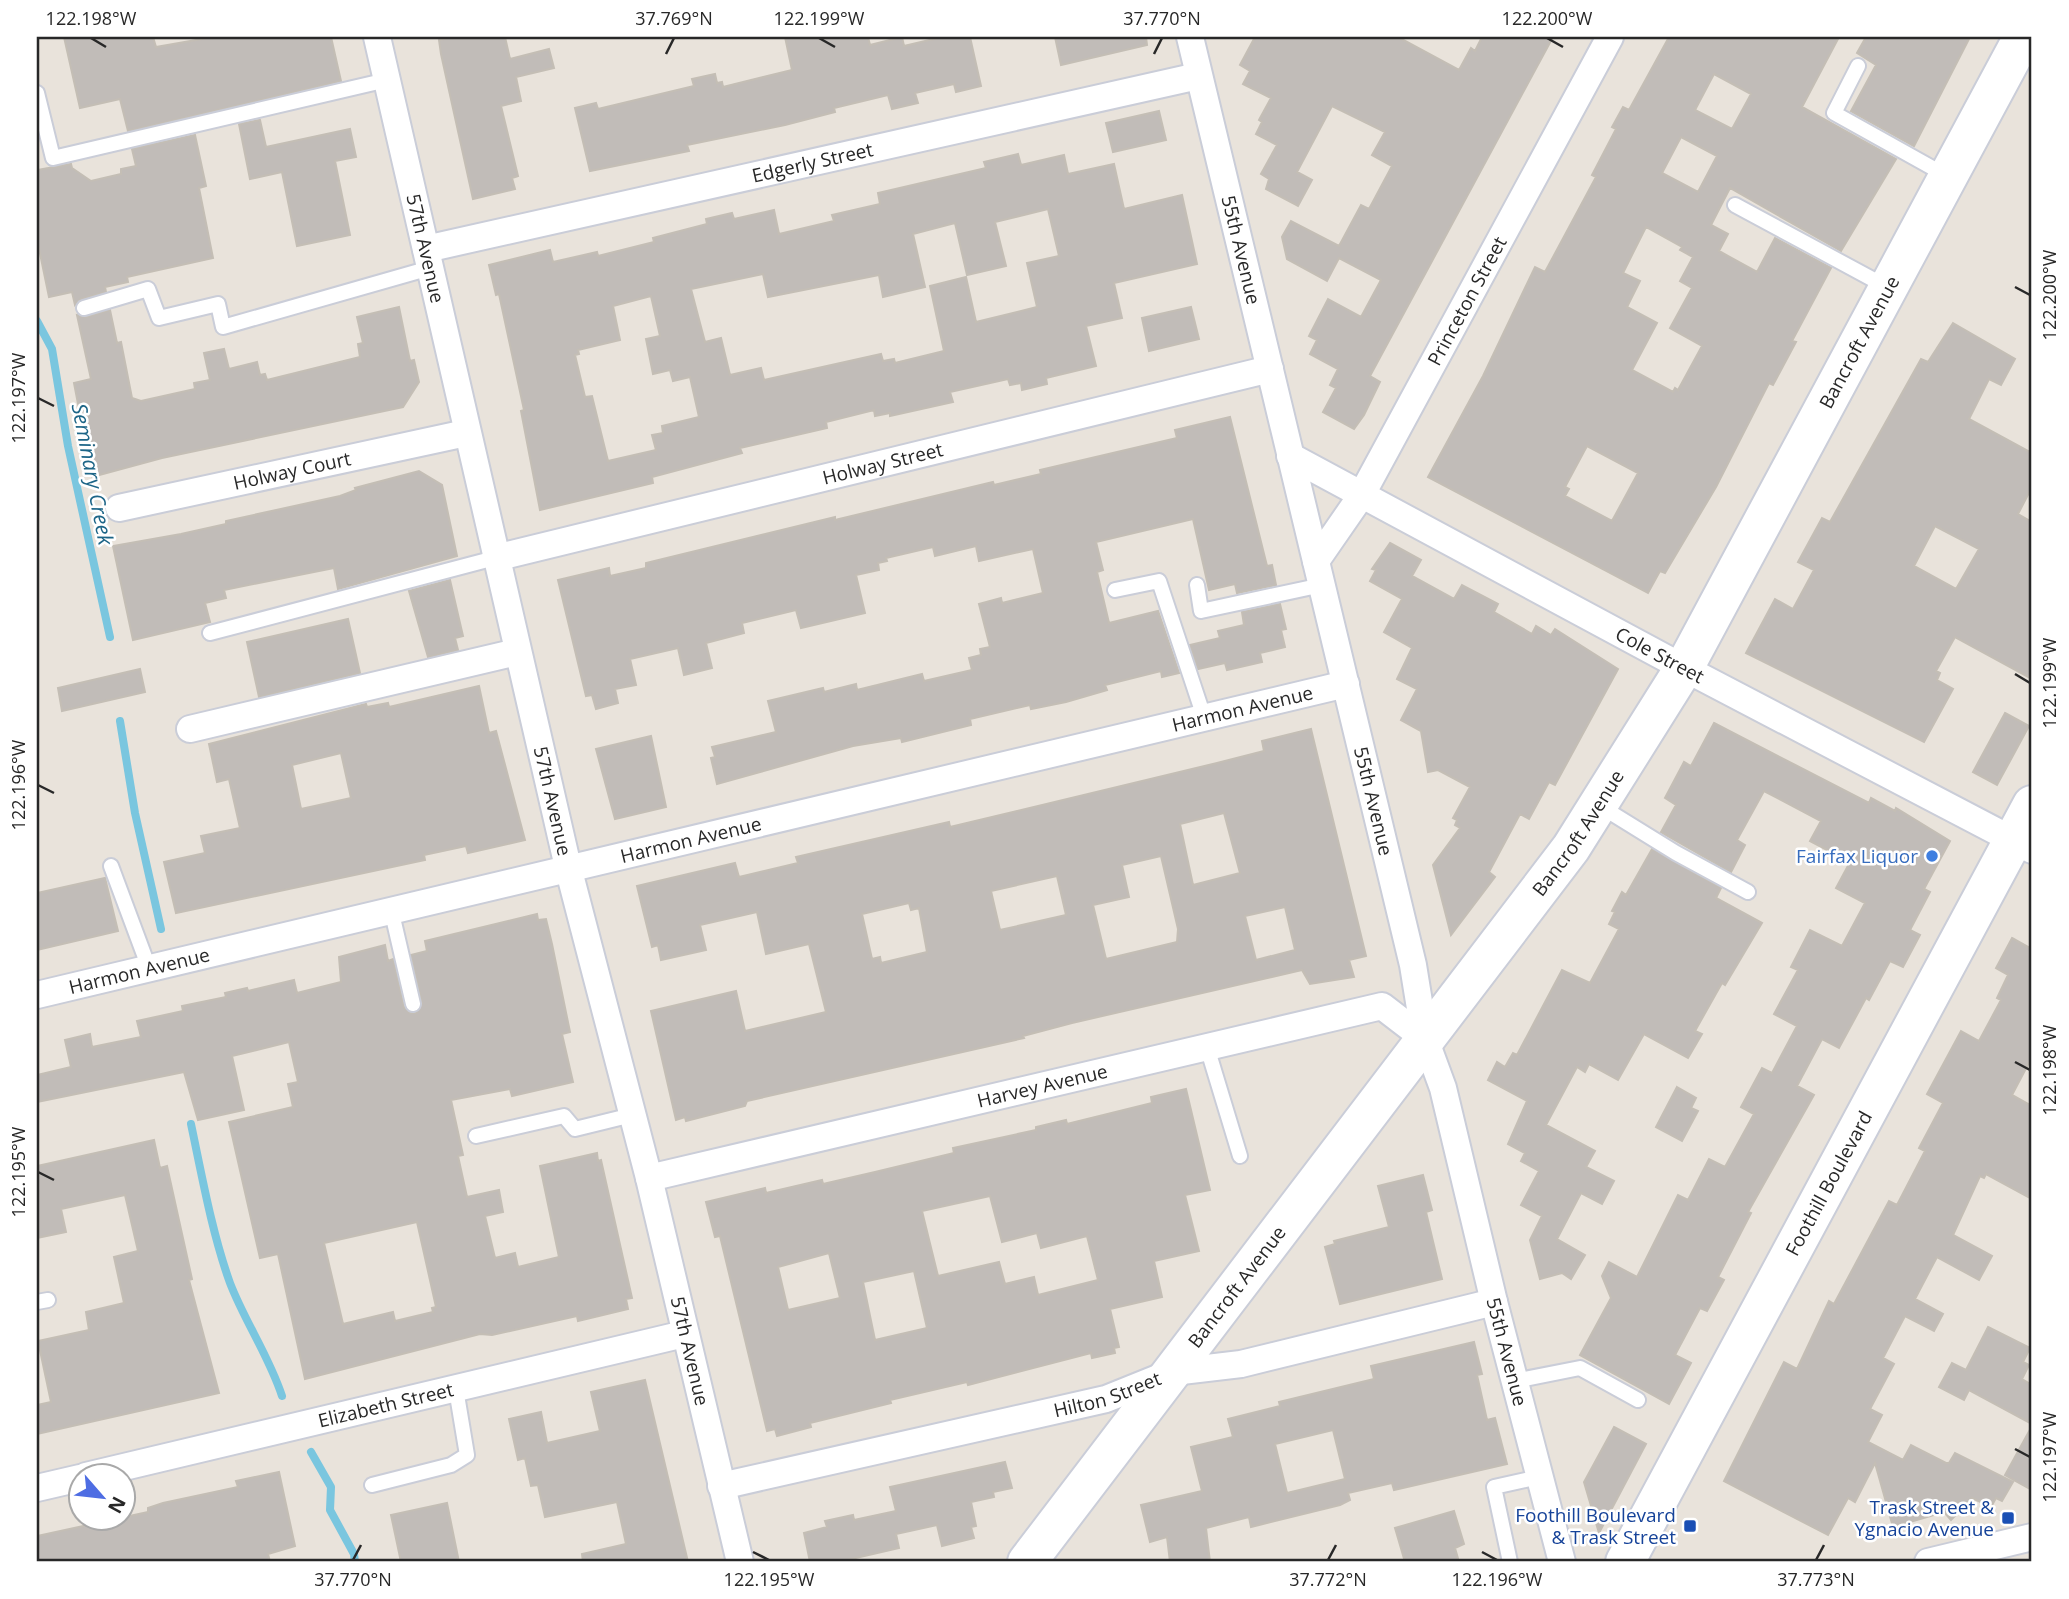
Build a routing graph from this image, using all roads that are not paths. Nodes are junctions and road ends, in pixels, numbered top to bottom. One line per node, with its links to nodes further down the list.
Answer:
1 (377, 37): 7 (street, 57th Avenue)
2 (1610, 37): 17 (street, Princeton Street)
3 (2023, 37): 9 (street, Bancroft Avenue)
4 (1191, 38): 6 (street, 55th Avenue)
5 (1858, 66): 9 (lane)
6 (1198, 76): 11 (street, Edgerly Street); 14 (street, 55th Avenue)
7 (387, 80): 8 (lane); 11 (street, 57th Avenue)
8 (37, 93)
9 (1948, 177): 12 (street, Bancroft Avenue)
10 (1735, 205): 12 (lane)
11 (428, 258): 13 (lane); 15 (street, 57th Avenue)
12 (1888, 288): 25 (street, Bancroft Avenue)
13 (84, 308)
14 (1270, 369): 16 (street, 55th Avenue); 19 (street, Holway Street)
15 (466, 433): 18 (street, Holway Court); 19 (street, 57th Avenue)
16 (1290, 456): 17 (street, Cole Street); 20 (street, 55th Avenue)
17 (1361, 496): 20 (street, Princeton Street); 25 (street, Cole Street)
18 (119, 509)
19 (495, 558): 23 (lane); 24 (street, 57th Avenue)
20 (1319, 573): 21 (lane); 26 (street, 55th Avenue)
21 (1197, 585)
22 (1115, 590): 27 (lane)
23 (211, 633)
24 (517, 652): 28 (street); 33 (street, 57th Avenue)
25 (1684, 668): 29 (street, Bancroft Avenue); 31 (street, Cole Street)
26 (1346, 684): 27 (street, Harmon Avenue); 39 (street, 55th Avenue)
27 (1204, 717): 33 (street, Harmon Avenue)
28 (190, 729)
29 (1599, 805): 34 (lane); 39 (street, Bancroft Avenue)
30 (2032, 805): 31 (street, Foothill Boulevard)
31 (2023, 845): 62 (street, Foothill Boulevard)
32 (111, 866): 36 (lane)
33 (568, 867): 35 (street, Harmon Avenue); 41 (street, 57th Avenue)
34 (1748, 891)
35 (391, 909): 36 (street, Harmon Avenue); 38 (lane)
36 (149, 968): 37 (street, Harmon Avenue)
37 (37, 995)
38 (414, 1004)
39 (1425, 1039): 40 (street, Harvey Avenue); 45 (street, 55th Avenue); 47 (street, Bancroft Avenue)
40 (1207, 1047): 43 (lane); 44 (street, Harvey Avenue)
41 (632, 1115): 42 (lane); 44 (street, 57th Avenue)
42 (476, 1136)
43 (1240, 1156)
44 (649, 1178): 46 (street, 57th Avenue)
45 (1494, 1302): 47 (street, Hilton Street); 48 (street, 55th Avenue)
46 (684, 1335): 49 (street, Elizabeth Street); 55 (street, 57th Avenue)
47 (1173, 1372): 55 (street, Hilton Street); 59 (street, Bancroft Avenue)
48 (1514, 1381): 50 (lane); 52 (street, 55th Avenue)
49 (456, 1389): 51 (street, Elizabeth Street); 54 (lane)
50 (1638, 1400)
51 (136, 1464)
52 (1539, 1477): 60 (lane); 61 (street, 55th Avenue)
53 (66, 1481): 56 (street)
54 (372, 1485)
55 (721, 1486): 58 (street, 57th Avenue)
56 (37, 1488)
57 (2032, 1537): 63 (street)
58 (740, 1562)
59 (1027, 1562)
60 (1510, 1562)
61 (1562, 1562)
62 (1625, 1562)
63 (1927, 1562)

